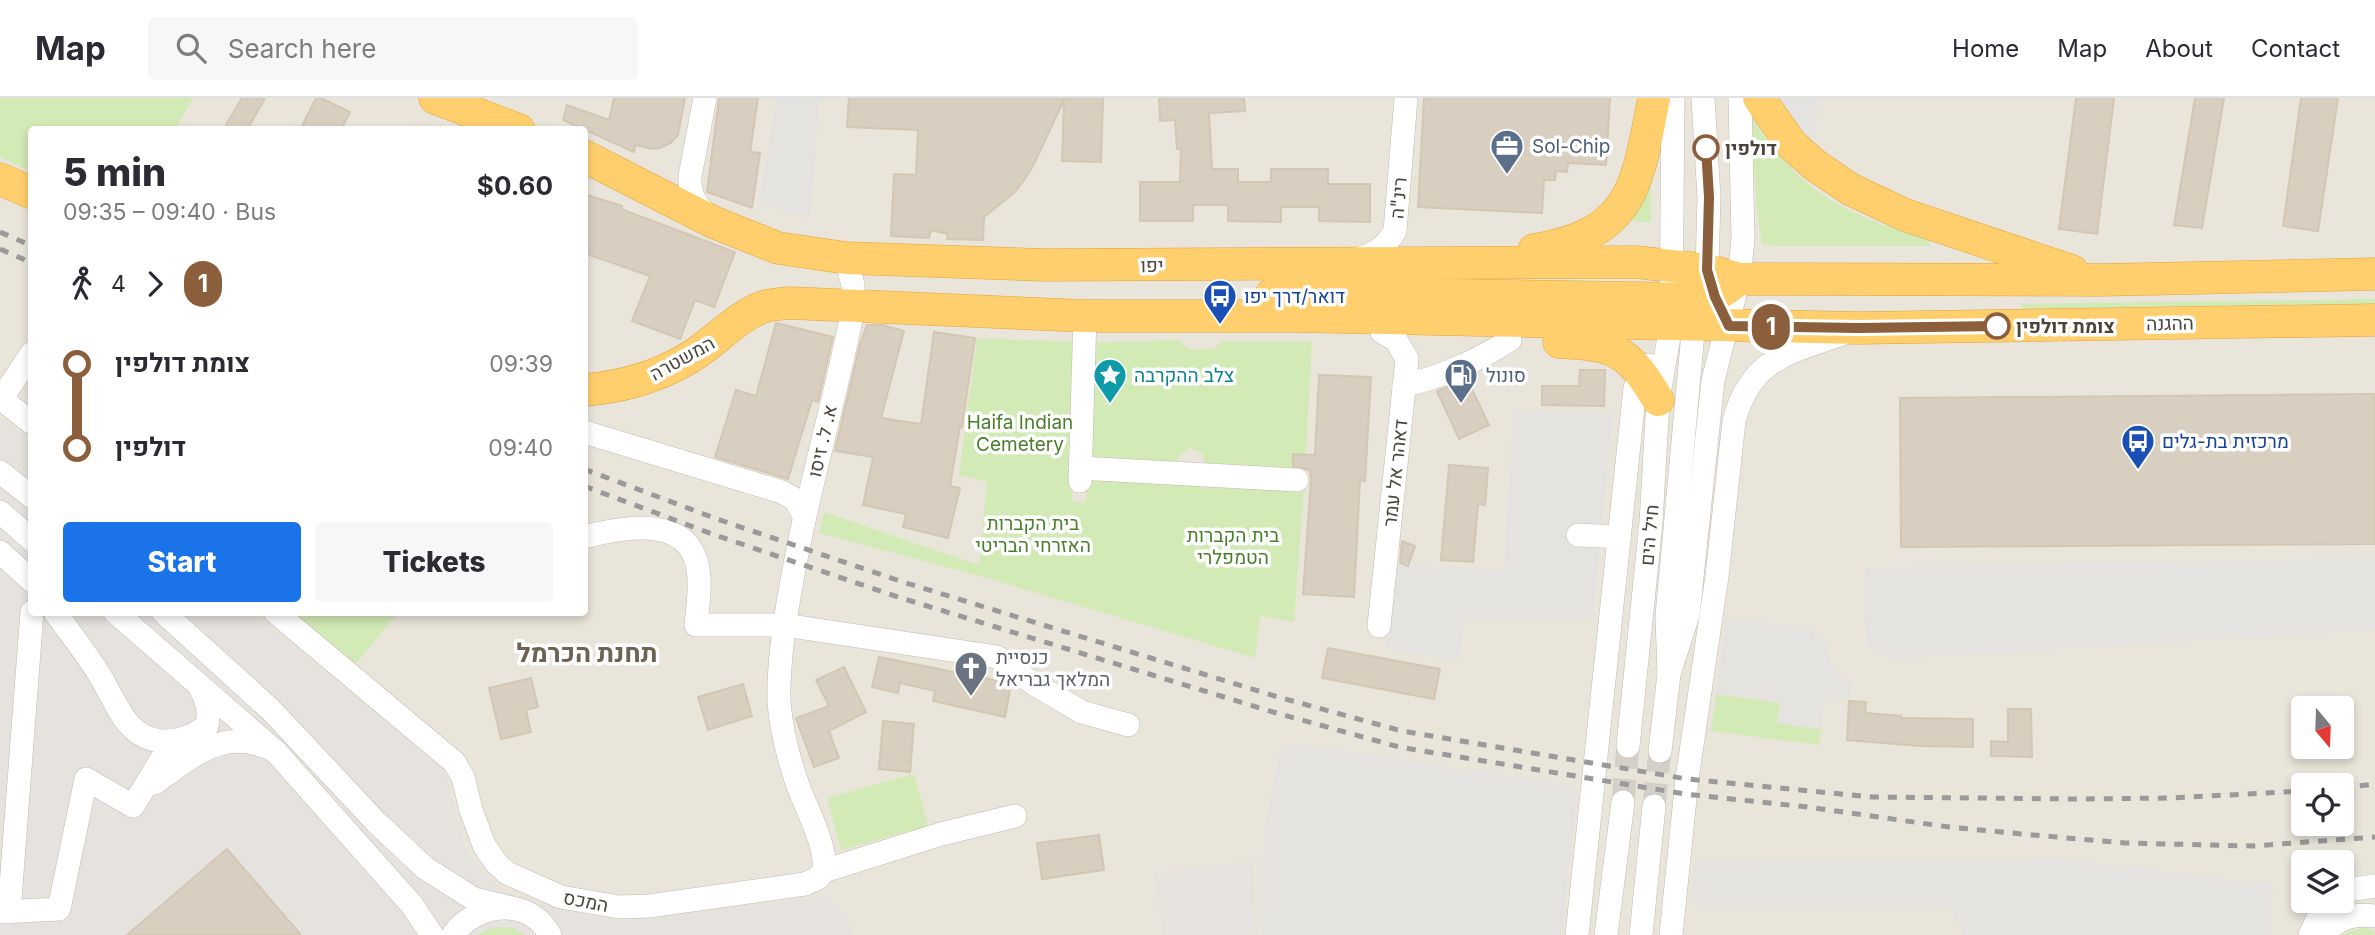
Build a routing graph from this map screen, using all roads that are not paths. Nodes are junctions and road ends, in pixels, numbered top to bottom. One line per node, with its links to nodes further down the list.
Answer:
1 (435, 98): 10 (highway)
2 (705, 98): 14 (street)
3 (1406, 98): 18 (street, רינ"ה)
4 (1654, 98): 17 (highway)
5 (1673, 98): 19 (street)
6 (1703, 98): 24 (street)
7 (1715, 98): 24 (street)
8 (1740, 98): 24 (street)
9 (1759, 98): 21 (highway)
10 (508, 126)
11 (589, 161): 14 (highway, יפו)
12 (0, 180): 13 (highway)
13 (28, 191)
14 (713, 222): 15 (highway, יפו)
15 (778, 248): 16 (highway, יפו); 23 (highway)
16 (846, 258): 18 (highway, יפו); 22 (street, א. ל. זיסו)
17 (1456, 262): 18 (highway, יפו); 19 (highway, יפו)
18 (1340, 263)
19 (1673, 265): 24 (highway, יפו)
20 (2375, 274): 21 (highway)
21 (2100, 280): 24 (highway)
22 (854, 304): 23 (highway); 25 (highway); 40 (street, א. ל. זיסו)
23 (770, 305): 35 (highway, המשטרה)
24 (1695, 305): 25 (highway); 26 (highway); 28 (highway, ההגנה); 28 (street, חיל הים); 34 (street); 59 (street, חיל הים)
25 (1085, 316): 26 (highway); 41 (street)
26 (1293, 316): 30 (highway)
27 (2375, 320): 29 (highway, ההגנה)
28 (1729, 326): 29 (highway, ההגנה); 59 (street, חיל הים)
29 (1859, 328): 87 (street)
30 (1382, 332): 31 (highway); 33 (street, דאהר אל עמר)
31 (1510, 340): 33 (street); 34 (highway)
32 (28, 359): 36 (street)
33 (1404, 385): 58 (street, דאהר אל עמר)
34 (1650, 387): 49 (street); 67 (street, חיל הים)
35 (588, 390)
36 (1, 398): 37 (street)
37 (28, 419)
38 (588, 433): 42 (street)
39 (0, 472): 43 (street)
40 (813, 479): 42 (street); 45 (street, א. ל. זיסו)
41 (1297, 480)
42 (782, 492): 45 (street)
43 (28, 494)
44 (0, 512): 47 (street)
45 (804, 516): 57 (street, א. ל. זיסו)
46 (1578, 535): 49 (street)
47 (28, 536)
48 (588, 536): 57 (street)
49 (1619, 537): 84 (street)
50 (0, 552): 51 (street)
51 (28, 577)
52 (32, 616): 78 (street)
53 (58, 616): 64 (street)
54 (120, 616): 60 (street)
55 (167, 616): 65 (street)
56 (280, 616): 74 (street, המכס)
57 (784, 625): 62 (street); 74 (street, א. ל. זיסו)
58 (1379, 626)
59 (1669, 674): 68 (street, חיל הים)
60 (199, 685): 61 (street); 63 (street)
61 (235, 717): 63 (street); 65 (street); 69 (street)
62 (1128, 725)
63 (207, 726): 66 (street)
64 (130, 728): 66 (street); 70 (street)
65 (288, 728): 77 (street)
66 (186, 739): 70 (street)
67 (1628, 747)
68 (1660, 751)
69 (276, 752): 70 (street); 81 (street)
70 (141, 793): 78 (street)
71 (1623, 802): 85 (street)
72 (1654, 806): 86 (street)
73 (1015, 816): 74 (street, המכס)
74 (824, 871)
75 (2375, 886): 76 (street)
76 (2354, 889)
77 (516, 909): 82 (street); 83 (street)
78 (4, 912)
79 (2321, 913): 88 (street)
80 (2375, 916): 89 (street)
81 (432, 935)
82 (453, 935)
83 (550, 935)
84 (1577, 935)
85 (1606, 935)
86 (1641, 935)
87 (1671, 935)
88 (2309, 935)
89 (2323, 935)

